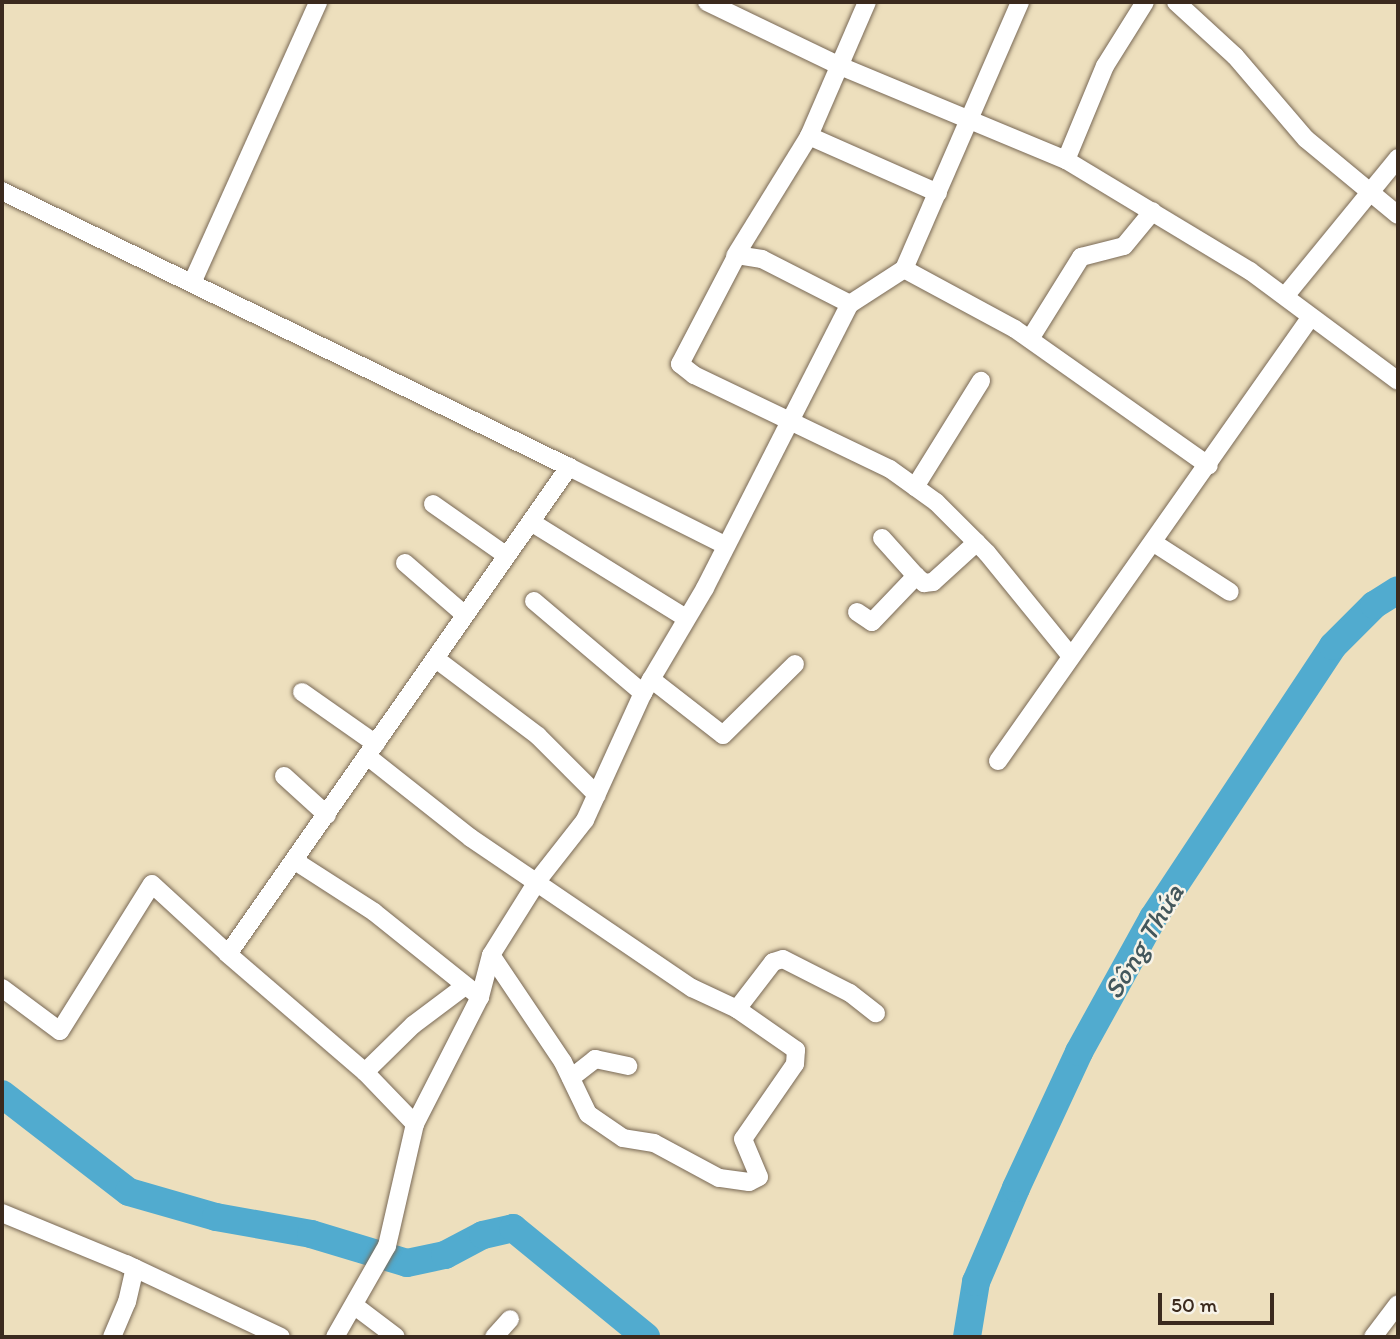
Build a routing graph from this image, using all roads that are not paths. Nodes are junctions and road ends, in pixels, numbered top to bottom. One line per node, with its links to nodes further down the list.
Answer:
1 (318, 2): 19 (street)
2 (707, 2): 7 (street)
3 (867, 2): 7 (street)
4 (1020, 2): 8 (street)
5 (1145, 2): 11 (street)
6 (1176, 2): 13 (street)
7 (840, 66): 8 (street); 9 (street)
8 (969, 123): 11 (street); 14 (street)
9 (809, 136): 14 (street); 17 (street)
10 (1398, 158): 13 (street)
11 (1066, 160): 15 (street)
12 (2, 191): 19 (street)
13 (1370, 192): 16 (street); 20 (street)
14 (938, 193): 18 (street)
15 (1153, 211): 20 (street); 23 (street)
16 (1398, 215)
17 (735, 256): 21 (street); 26 (street)
18 (904, 269): 21 (street); 23 (street)
19 (192, 284): 28 (street)
20 (1286, 295): 22 (street)
21 (850, 304): 26 (street)
22 (1310, 318): 25 (street); 27 (street)
23 (1030, 339): 27 (street)
24 (981, 381): 29 (street)
25 (1398, 381)
26 (791, 418): 29 (street); 35 (street)
27 (1209, 466): 34 (street)
28 (569, 467): 31 (street); 35 (street)
29 (915, 487): 33 (street)
30 (433, 504): 36 (street)
31 (531, 522): 36 (street); 43 (street)
32 (882, 538): 38 (street)
33 (977, 542): 38 (street); 44 (street)
34 (1154, 543): 39 (street); 44 (street)
35 (725, 545): 43 (street)
36 (507, 556): 42 (street)
37 (405, 563): 42 (street)
38 (916, 576): 41 (street)
39 (1230, 592)
40 (534, 601): 47 (street)
41 (856, 612)
42 (465, 615): 45 (street)
43 (686, 618): 47 (street)
44 (1069, 654): 50 (street)
45 (436, 659): 49 (street); 52 (street)
46 (795, 664): 47 (street)
47 (647, 686): 52 (street)
48 (302, 692): 49 (street)
49 (372, 750): 53 (street); 55 (street)
50 (998, 761)
51 (284, 776): 53 (street)
52 (597, 795): 55 (street)
53 (327, 815): 54 (street)
54 (295, 860): 56 (street); 58 (street)
55 (538, 880): 57 (street); 61 (street)
56 (228, 954): 59 (street); 64 (street)
57 (491, 955): 60 (street); 65 (street)
58 (465, 986): 60 (street); 64 (street)
59 (2, 988)
60 (480, 998): 66 (street)
61 (737, 1010): 62 (street); 65 (street)
62 (876, 1013)
63 (628, 1066): 65 (street)
64 (365, 1072): 66 (street)
65 (571, 1078)
66 (415, 1124): 70 (street)
67 (2, 1213): 68 (street)
68 (135, 1268): 72 (street); 73 (street)
69 (1398, 1304): 77 (street)
70 (355, 1306): 74 (street); 75 (street)
71 (510, 1320): 76 (street)
72 (112, 1337)
73 (281, 1337)
74 (335, 1337)
75 (396, 1337)
76 (494, 1337)
77 (1373, 1337)

